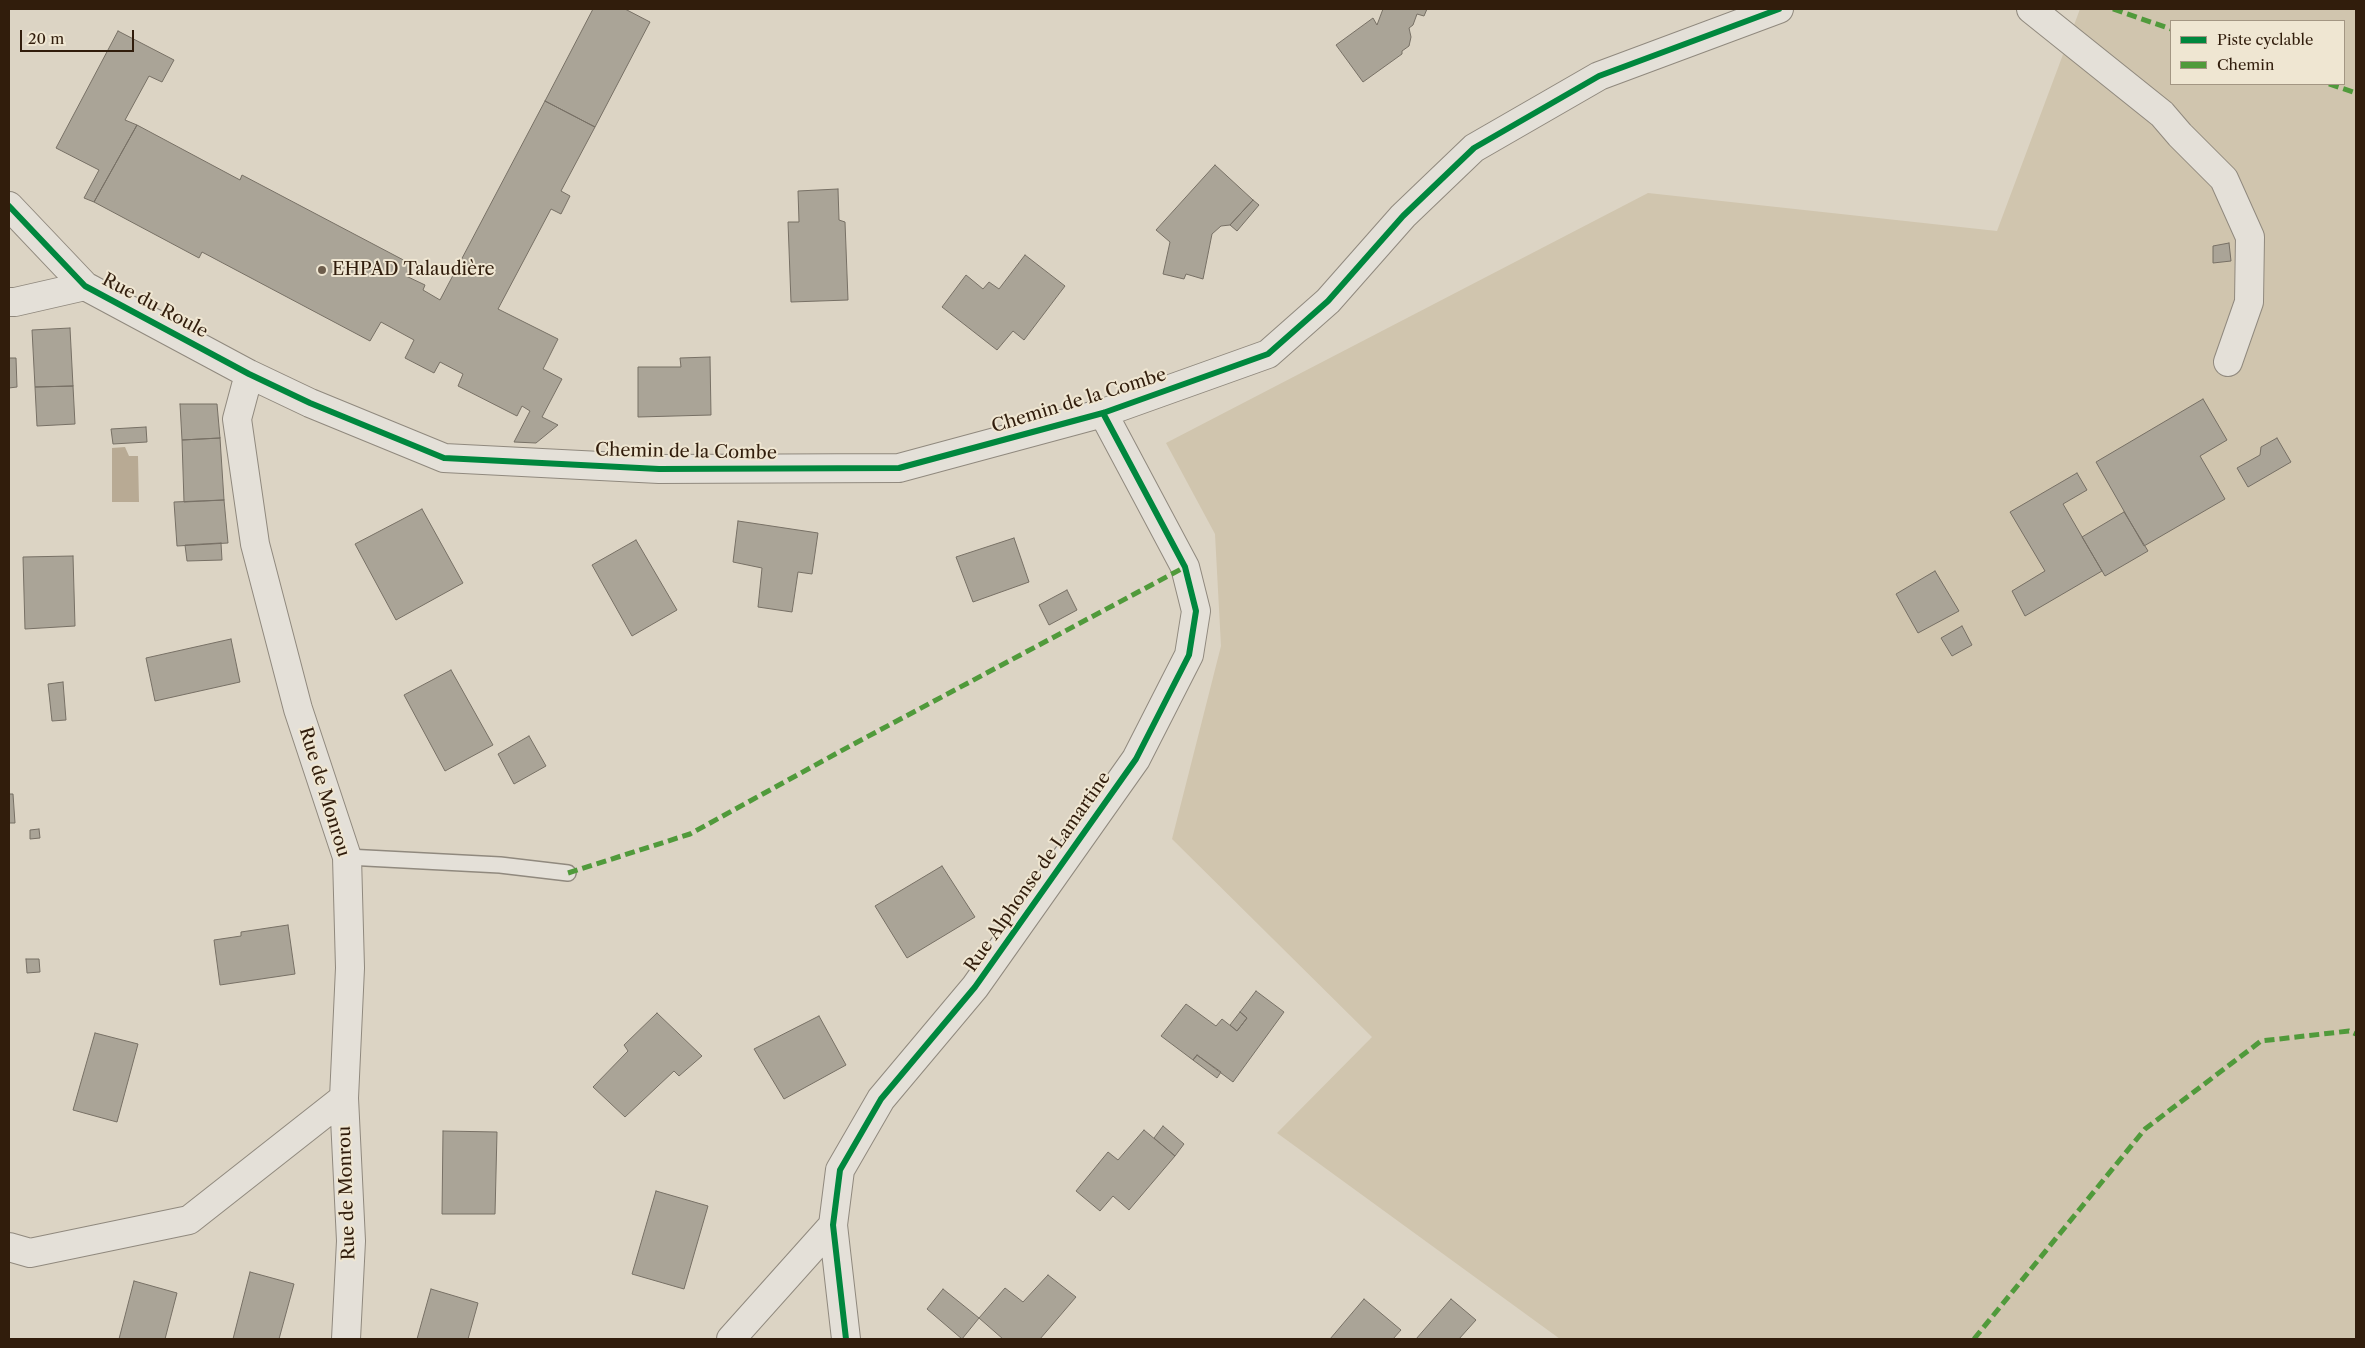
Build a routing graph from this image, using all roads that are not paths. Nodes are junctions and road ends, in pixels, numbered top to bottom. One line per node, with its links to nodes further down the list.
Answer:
1 (1779, 9): 9 (street, Chemin de la Combe)
2 (2031, 9): 6 (street)
3 (9, 206): 4 (street, Rue du Roule)
4 (85, 286): 5 (street); 7 (street, Rue du Roule)
5 (9, 302)
6 (2228, 362)
7 (249, 374): 8 (street, Rue du Roule); 10 (street, Rue de Monrou)
8 (310, 403): 9 (street, Chemin de la Combe)
9 (1103, 414): 13 (street, Rue Alphonse de Lamartine)
10 (347, 857): 11 (lane); 12 (street, Rue de Monrou)
11 (568, 874)
12 (344, 1098): 14 (street); 15 (street, Rue de Monrou)
13 (833, 1225): 16 (street); 17 (street, Rue Alphonse de Lamartine)
14 (9, 1247)
15 (346, 1339)
16 (731, 1339)
17 (846, 1339)

